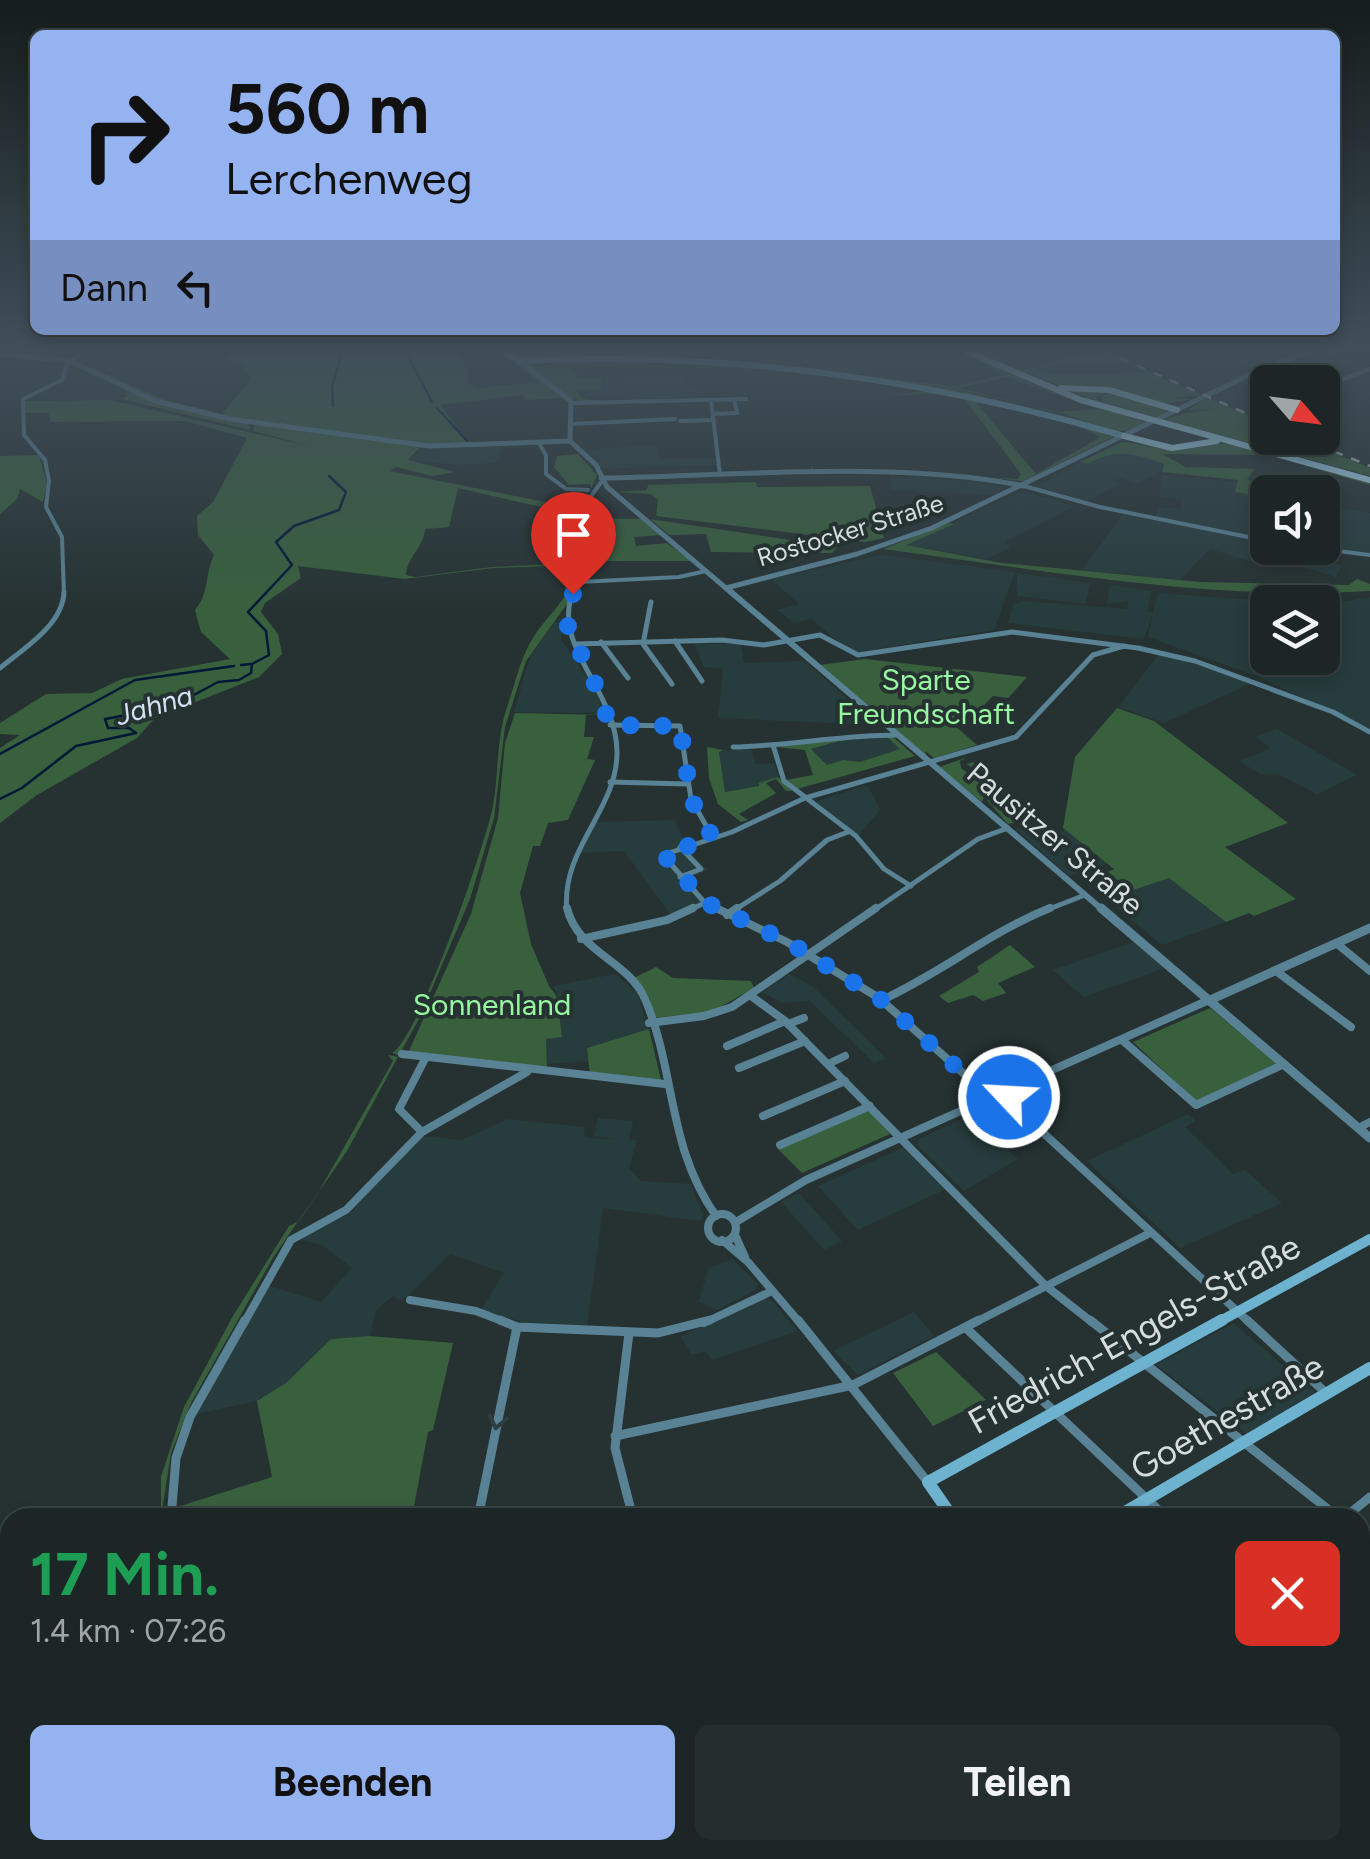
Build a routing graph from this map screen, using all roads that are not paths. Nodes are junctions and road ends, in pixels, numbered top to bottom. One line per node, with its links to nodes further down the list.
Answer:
1 (26, 438): 36 (street)
2 (376, 438): 13 (street)
3 (570, 438): 10 (street)
4 (716, 438): 16 (street)
5 (1120, 438): 11 (street, Rostocker Straße)
6 (1129, 438): 12 (highway)
7 (1195, 438): 15 (highway)
8 (1214, 438): 14 (highway)
9 (1222, 438): 17 (highway)
10 (570, 441): 13 (street); 18 (street, Pausitzer Straße)
11 (1114, 441): 12 (highway); 19 (street, Rostocker Straße)
12 (1138, 441): 15 (highway)
13 (540, 445): 20 (street)
14 (1243, 445): 15 (highway); 17 (highway)
15 (1190, 446)
16 (720, 475): 18 (street); 19 (street)
17 (1370, 479)
18 (601, 480): 20 (street); 24 (street, Pausitzer Straße)
19 (1024, 486): 21 (street); 26 (street, Rostocker Straße)
20 (590, 490): 25 (street)
21 (1250, 537)
22 (1340, 551): 23 (street)
23 (1370, 555)
24 (706, 571): 25 (street); 26 (street, Pausitzer Straße)
25 (579, 582): 33 (street)
26 (726, 588): 30 (street, Pausitzer Straße)
27 (652, 602): 28 (street)
28 (644, 641): 29 (street); 31 (street); 39 (street)
29 (675, 641): 30 (street); 38 (street)
30 (790, 641): 32 (street); 42 (street, Pausitzer Straße)
31 (601, 642): 33 (street); 37 (street)
32 (1080, 642): 34 (street); 35 (street)
33 (575, 644): 40 (street)
34 (1124, 646): 35 (street); 41 (street)
35 (1094, 654): 45 (street)
36 (0, 668)
37 (628, 678)
38 (702, 681)
39 (672, 684)
40 (610, 725): 46 (street); 47 (street)
41 (1370, 732)
42 (897, 735): 43 (street); 45 (street, Pausitzer Straße)
43 (773, 745): 44 (street); 48 (street)
44 (733, 747)
45 (931, 763): 48 (street); 49 (street, Pausitzer Straße)
46 (610, 782): 47 (street); 59 (street)
47 (687, 784): 51 (street)
48 (805, 798): 50 (street); 51 (street)
49 (1008, 828): 54 (street); 55 (street, Pausitzer Straße)
50 (849, 832): 54 (street); 57 (street)
51 (713, 838): 52 (street)
52 (680, 847): 53 (street); 53 (street)
53 (679, 875): 56 (street)
54 (911, 886): 61 (street)
55 (1085, 895): 65 (street); 66 (street, Pausitzer Straße)
56 (705, 902): 57 (street); 59 (street)
57 (727, 915): 61 (street)
58 (1370, 928): 60 (street)
59 (581, 940): 68 (street)
60 (1336, 944): 62 (street); 63 (street)
61 (810, 955): 64 (street); 65 (street)
62 (1276, 971): 66 (street); 70 (street)
63 (1370, 971)
64 (751, 996): 68 (street); 69 (street)
65 (882, 1000): 84 (street)
66 (1210, 1000): 71 (street); 78 (street, Pausitzer Straße)
67 (804, 1018): 69 (street)
68 (649, 1020): 82 (street)
69 (787, 1023): 72 (street); 73 (street)
70 (1351, 1026)
71 (1122, 1040): 78 (street); 83 (street)
72 (805, 1041): 77 (street); 79 (street)
73 (728, 1046)
74 (402, 1054): 76 (street)
75 (845, 1056): 77 (street)
76 (426, 1057): 80 (street); 89 (street)
77 (828, 1064): 81 (street)
78 (1284, 1064): 88 (street)
79 (739, 1068)
80 (527, 1072): 82 (street); 89 (street)
81 (845, 1081): 85 (street); 86 (street)
82 (665, 1084): 93 (street)
83 (1008, 1091): 84 (street); 95 (street)
84 (991, 1098): 90 (street)
85 (870, 1106): 90 (street); 92 (street)
86 (763, 1116)
87 (1370, 1122): 88 (street)
88 (1358, 1128): 91 (street)
89 (422, 1132): 116 (street)
90 (901, 1136): 94 (street); 100 (street)
91 (1370, 1138)
92 (780, 1145)
93 (716, 1216): 94 (street); 98 (street)
94 (736, 1222): 96 (street)
95 (1150, 1233): 100 (street); 103 (street)
96 (735, 1235): 98 (street); 99 (street)
97 (1370, 1238): 103 (main road, Friedrich-Engels-Straße)
98 (722, 1240): 99 (street)
99 (748, 1262): 101 (street)
100 (1046, 1286): 105 (street); 107 (street)
101 (772, 1292): 106 (street); 109 (street)
102 (410, 1300): 104 (street)
103 (1237, 1311): 107 (main road, Friedrich-Engels-Straße); 110 (street)
104 (517, 1326): 106 (street); 117 (street, one-way to 117)
105 (966, 1328): 109 (street); 111 (street)
106 (629, 1333): 112 (street)
107 (1138, 1363): 111 (main road, Friedrich-Engels-Straße); 113 (street)
108 (1370, 1368): 110 (main road, Goethestraße)
109 (853, 1385): 112 (street); 114 (street)
110 (1326, 1393): 113 (main road, Goethestraße)
111 (1054, 1412): 114 (main road, Friedrich-Engels-Straße); 115 (street)
112 (615, 1436): 118 (street)
113 (1242, 1444): 115 (main road, Goethestraße); 122 (street)
114 (928, 1482): 119 (main road)
115 (1147, 1499): 120 (main road, Goethestraße); 121 (street)
116 (172, 1508)
117 (480, 1508)
118 (631, 1508)
119 (946, 1508)
120 (1132, 1508)
121 (1156, 1508)
122 (1328, 1508)

